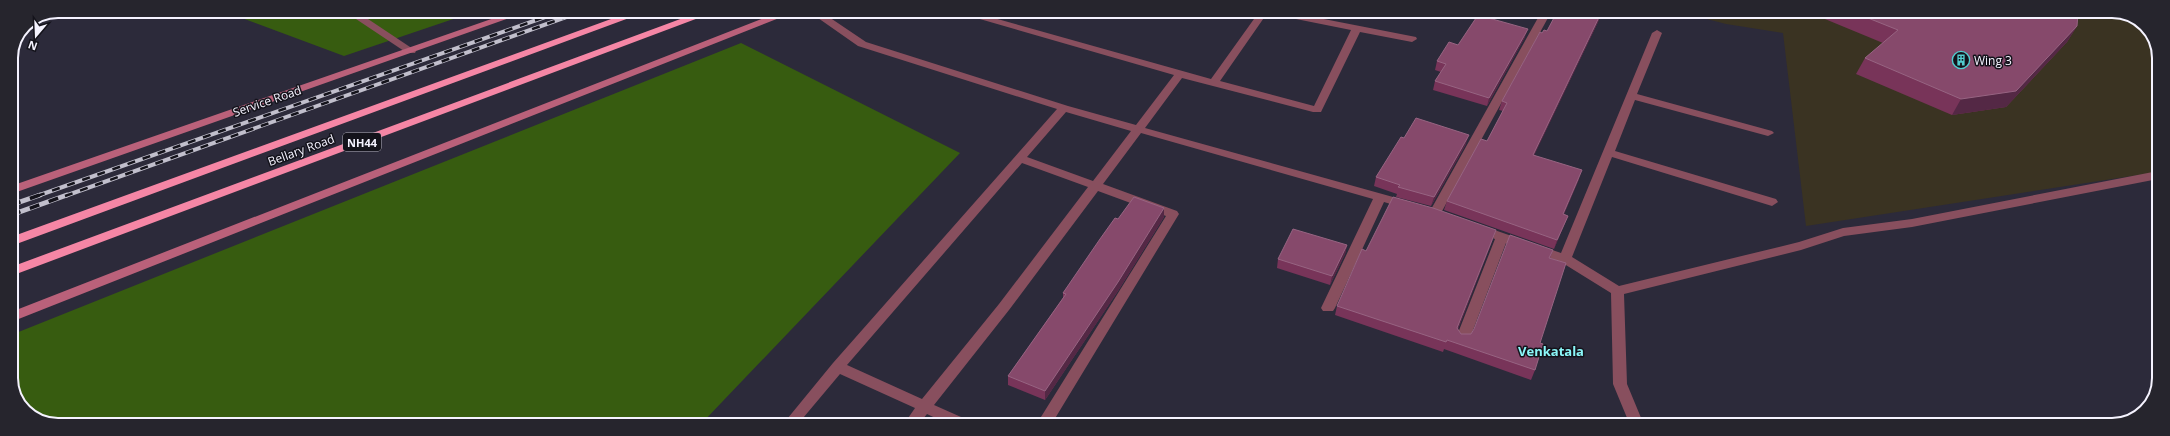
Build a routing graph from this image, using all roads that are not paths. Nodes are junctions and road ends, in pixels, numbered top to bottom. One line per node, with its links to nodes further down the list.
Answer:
1 (360, 18): 14 (street)
2 (504, 18): 14 (main road, Service Road)
3 (624, 18): 30 (highway, Bellary Road / NH44)
4 (693, 18): 32 (highway, Bellary Road / NH44)
5 (774, 18): 35 (main road)
6 (823, 18): 18 (street)
7 (994, 18): 15 (street)
8 (1260, 18): 16 (street)
9 (1308, 18): 11 (street)
10 (1543, 18): 26 (street)
11 (1357, 27): 13 (street); 16 (street)
12 (1657, 33): 17 (street)
13 (1412, 38)
14 (411, 51): 25 (main road, Service Road)
15 (1180, 74): 16 (street); 19 (street)
16 (1213, 83)
17 (1631, 96): 20 (street); 21 (street)
18 (1064, 108): 19 (street); 22 (street)
19 (1140, 128): 24 (street); 26 (street)
20 (1768, 133)
21 (1607, 152): 27 (street); 31 (street)
22 (1021, 159): 24 (street); 37 (street)
23 (2152, 176): 33 (street)
24 (1096, 186): 38 (street); 42 (street)
25 (18, 188)
26 (1380, 198): 34 (street)
27 (1772, 202)
28 (1465, 224): 29 (street)
29 (1502, 237): 31 (street); 36 (street)
30 (18, 239)
31 (1564, 259): 33 (street)
32 (18, 269)
33 (1617, 291): 43 (street)
34 (1328, 308)
35 (18, 314)
36 (1463, 338)
37 (838, 366): 38 (street); 39 (street)
38 (924, 406): 40 (street); 41 (street)
39 (795, 418)
40 (915, 418)
41 (951, 418)
42 (1047, 418)
43 (1634, 418)

